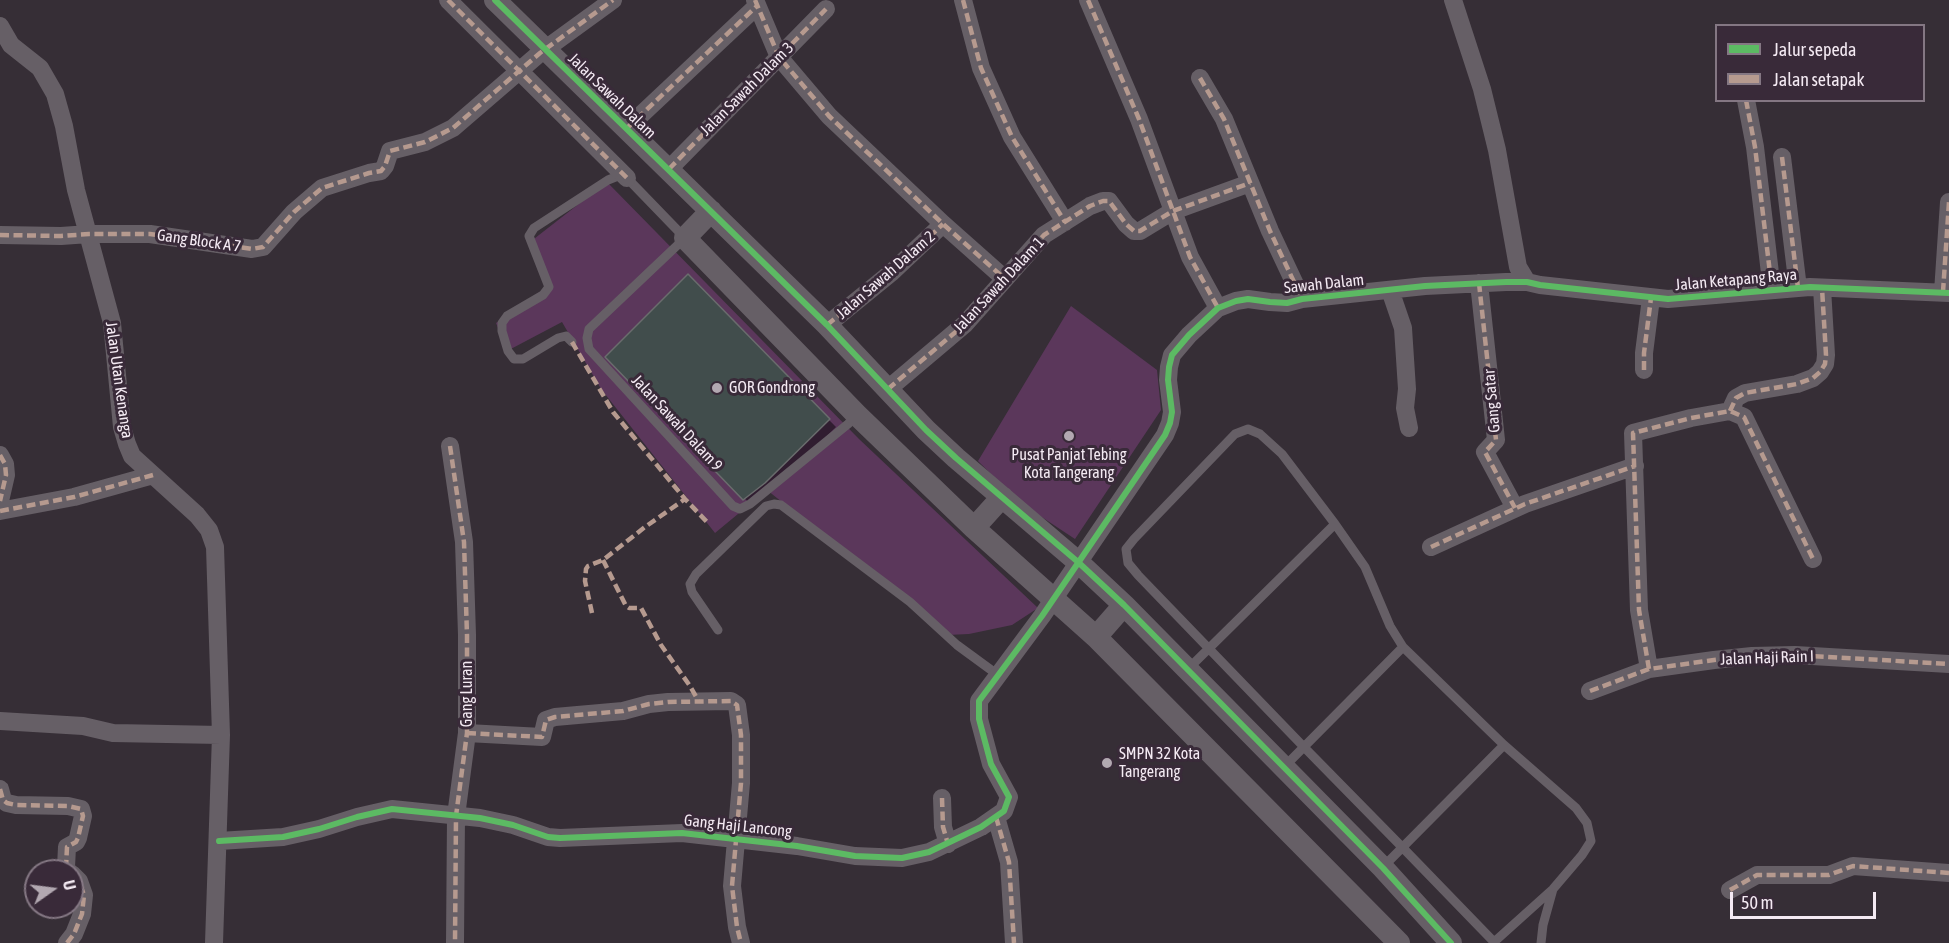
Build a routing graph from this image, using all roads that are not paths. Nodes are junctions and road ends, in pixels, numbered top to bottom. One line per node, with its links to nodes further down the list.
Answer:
1 (448, 0): 13 (street)
2 (495, 0): 13 (street, Jalan Sawah Dalam)
3 (613, 0): 13 (street)
4 (963, 0): 5 (street); 23 (street)
5 (971, 0)
6 (1088, 0): 22 (street)
7 (1453, 0): 29 (street)
8 (756, 3): 12 (street); 16 (street)
9 (826, 9): 12 (street, Jalan Sawah Dalam 3)
10 (0, 26): 11 (street, Jalan Utan Kenanga)
11 (5, 46): 26 (street, Jalan Utan Kenanga)
12 (779, 57): 18 (street, Jalan Sawah Dalam 3); 24 (street)
13 (533, 60): 16 (street, Jalan Sawah Dalam); 19 (street); 26 (street, Gang Block A 7)
14 (1200, 78): 20 (street)
15 (1746, 102): 34 (street)
16 (627, 128): 18 (street, Jalan Sawah Dalam)
17 (1782, 157): 31 (street)
18 (669, 169): 25 (street, Jalan Sawah Dalam)
19 (627, 178): 25 (lane); 40 (lane)
20 (1250, 183): 22 (street); 37 (street)
21 (1949, 202): 35 (street)
22 (1173, 211): 23 (street, Jalan Sawah Dalam 1); 38 (street)
23 (1065, 222): 28 (street, Jalan Sawah Dalam 1)
24 (943, 225): 28 (street); 39 (street, Jalan Sawah Dalam 2)
25 (694, 228): 39 (street); 44 (street); 44 (lane, Jalan Sawah Dalam 9)
26 (89, 234): 27 (street, Gang Block A 7); 49 (street, Jalan Utan Kenanga)
27 (0, 235)
28 (1005, 279): 42 (street, Jalan Sawah Dalam 1)
29 (1527, 282): 30 (street, Sawah Dalam); 36 (street, Jalan Ketapang Raya)
30 (1479, 283): 33 (street, Sawah Dalam); 52 (street, Gang Satar)
31 (1798, 288): 32 (street, Jalan Ketapang Raya); 34 (street, Jalan Ketapang Raya)
32 (1822, 288): 35 (street, Jalan Ketapang Raya); 43 (street)
33 (1390, 290): 37 (street, Sawah Dalam); 45 (street)
34 (1772, 290): 36 (street, Jalan Ketapang Raya)
35 (1946, 292)
36 (1651, 298): 41 (street)
37 (1302, 299): 38 (street, Sawah Dalam)
38 (1218, 308): 58 (street, Sawah Dalam)
39 (828, 325): 42 (street)
40 (572, 342)
41 (1644, 370)
42 (888, 389): 50 (street)
43 (1730, 411): 48 (street); 57 (street)
44 (857, 415): 55 (street)
45 (1410, 428)
46 (450, 446): 71 (street, Gang Luran)
47 (1, 456): 51 (street)
48 (1635, 466): 52 (street); 67 (street)
49 (153, 475): 53 (street); 72 (street, Jalan Utan Kenanga)
50 (1002, 497): 55 (street); 58 (street)
51 (0, 501)
52 (1515, 508): 56 (street)
53 (0, 511)
54 (1335, 524): 63 (lane); 64 (lane); 64 (lane)
55 (974, 528): 59 (street)
56 (1431, 548)
57 (1813, 560)
58 (1076, 566): 59 (street, Sawah Dalam); 60 (street)
59 (1057, 594): 62 (street); 68 (street)
60 (1121, 608): 62 (street); 66 (street)
61 (718, 630): 68 (lane)
62 (1099, 634): 95 (street)
63 (1403, 647): 73 (lane); 74 (lane)
64 (1209, 649): 66 (lane); 74 (lane)
65 (1949, 664): 67 (street, Jalan Haji Rain I)
66 (1188, 669): 75 (street)
67 (1649, 669): 69 (street, Jalan Haji Rain I)
68 (998, 675): 79 (street)
69 (1590, 691)
70 (0, 722): 72 (street)
71 (467, 734): 78 (street, Gang Luran); 81 (street)
72 (221, 735): 80 (street, Jalan Utan Kenanga)
73 (1503, 745): 83 (lane); 87 (lane)
74 (1304, 747): 75 (lane); 83 (lane)
75 (1284, 767): 85 (street)
76 (0, 789): 84 (street)
77 (942, 798): 82 (street)
78 (456, 816): 80 (street, Gang Haji Lancong); 81 (street, Gang Haji Lancong); 92 (street, Gang Luran)
79 (996, 818): 82 (street, Gang Haji Lancong); 94 (street)
80 (219, 841): 91 (street, Jalan Utan Kenanga)
81 (735, 841): 82 (street, Gang Haji Lancong); 93 (street)
82 (948, 844)
83 (1403, 848): 85 (lane); 97 (lane)
84 (66, 859)
85 (1383, 868): 96 (street)
86 (1949, 873): 88 (street)
87 (1553, 889): 97 (lane); 98 (lane)
88 (1731, 890)
89 (80, 919): 90 (street)
90 (68, 943)
91 (214, 943)
92 (455, 943)
93 (741, 943)
94 (1014, 943)
95 (1399, 943)
96 (1451, 943)
97 (1494, 943)
98 (1541, 943)

